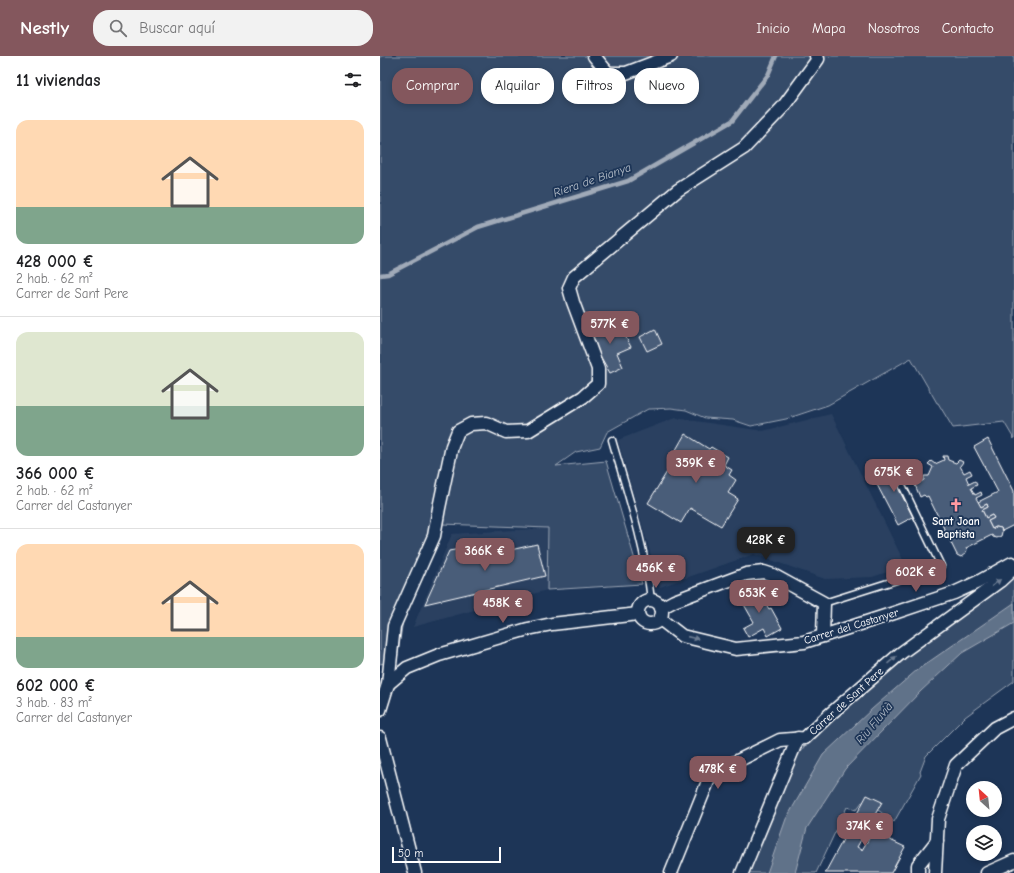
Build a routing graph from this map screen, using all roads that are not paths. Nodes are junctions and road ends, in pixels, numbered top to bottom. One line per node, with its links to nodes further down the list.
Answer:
1 (594, 56): 2 (street)
2 (671, 56)
3 (816, 56): 13 (street)
4 (612, 440): 8 (lane)
5 (903, 487): 9 (lane)
6 (1014, 562): 12 (street, Carrer del Castanyer)
7 (1014, 568): 17 (street, Carrer de Sant Pere, one-way to 7)
8 (651, 600): 10 (street); 11 (street)
9 (824, 603): 11 (street); 12 (street)
10 (638, 614): 11 (street); 13 (street)
11 (660, 614): 12 (street, Carrer del Castanyer, one-way to 12)
12 (823, 636)
13 (384, 685): 14 (street)
14 (380, 710)
15 (1014, 718): 18 (street)
16 (380, 738): 20 (street)
17 (798, 738): 21 (street, Carrer de Sant Pere); 22 (street)
18 (937, 841): 23 (street); 24 (street)
19 (1014, 861): 25 (street)
20 (415, 873)
21 (671, 873)
22 (742, 873)
23 (918, 873)
24 (935, 873)
25 (987, 873)

